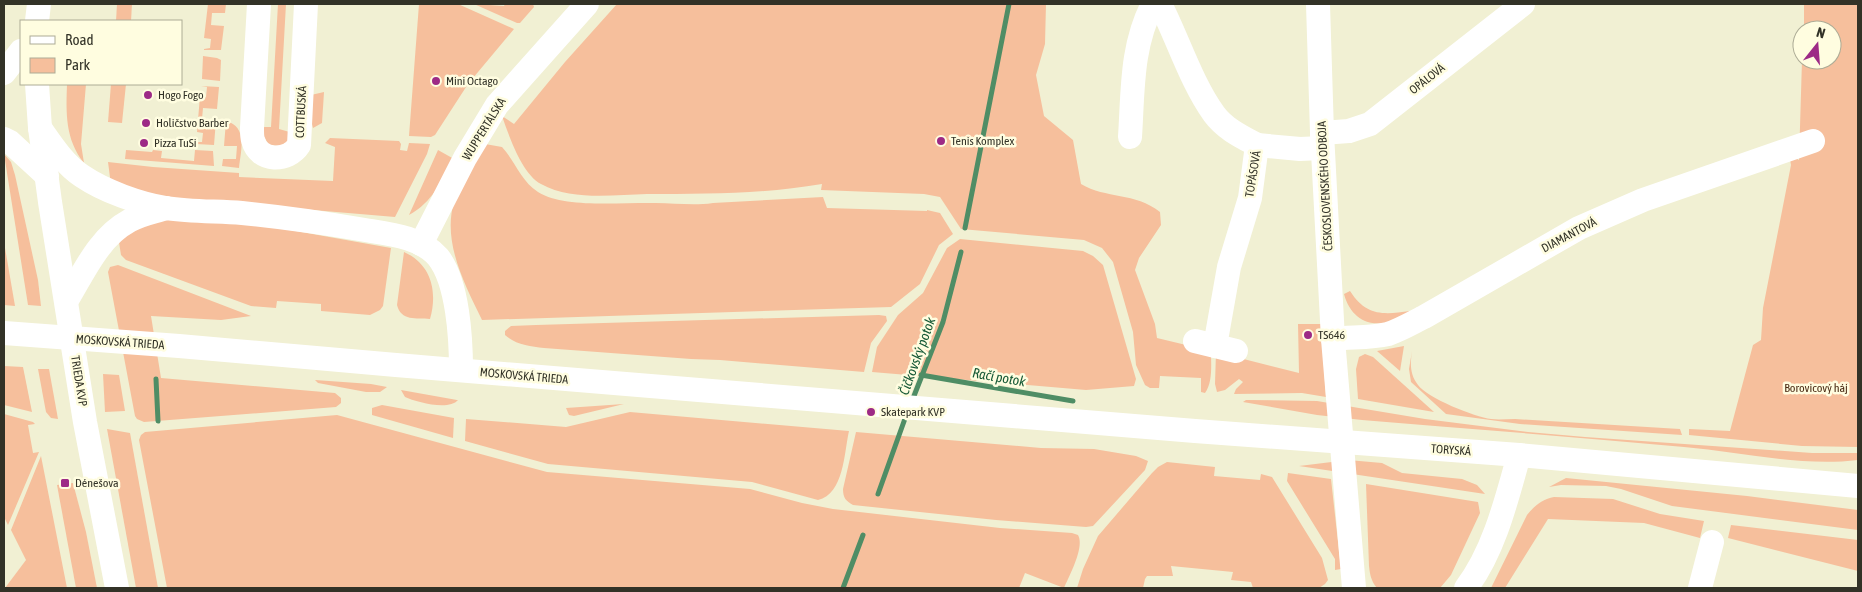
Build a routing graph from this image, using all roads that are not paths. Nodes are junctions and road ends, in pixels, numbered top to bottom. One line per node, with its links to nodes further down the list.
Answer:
1 (38, 4): 9 (street)
2 (259, 4): 3 (street, COTTBUSKÁ)
3 (306, 4)
4 (587, 4): 21 (street, WUPPERTÁLSKA)
5 (1153, 4): 14 (street)
6 (1160, 4): 18 (street, TOPÁSOVÁ)
7 (1318, 4): 16 (street, ČESKOSLOVENSKÉHO ODBOJA)
8 (1523, 4): 16 (street, OPÁLOVÁ)
9 (37, 20)
10 (20, 53): 11 (street)
11 (4, 73)
12 (37, 85): 13 (street, TRIEDA KVP)
13 (40, 128): 19 (street, TRIEDA KVP); 20 (street)
14 (1130, 137)
15 (4, 139): 19 (street)
16 (1322, 141): 18 (street, OPÁLOVÁ); 24 (street, ČESKOSLOVENSKÉHO ODBOJA)
17 (1813, 141): 24 (street, DIAMANTOVÁ)
18 (1257, 145): 25 (street, TOPÁSOVÁ)
19 (47, 176): 22 (street, TRIEDA KVP)
20 (166, 208): 21 (street); 22 (street)
21 (421, 244): 26 (street)
22 (67, 300): 31 (street, TRIEDA KVP)
23 (4, 333): 26 (street, MOSKOVSKÁ TRIEDA)
24 (1333, 339): 32 (street, ČESKOSLOVENSKÉHO ODBOJA)
25 (1215, 346)
26 (461, 370): 27 (street, MOSKOVSKÁ TRIEDA)
27 (1044, 418): 28 (street, TORYSKÁ)
28 (1519, 455): 29 (street, TORYSKÁ); 33 (street)
29 (1858, 486)
30 (1712, 542): 34 (street)
31 (116, 588)
32 (1354, 588)
33 (1466, 588)
34 (1700, 588)

